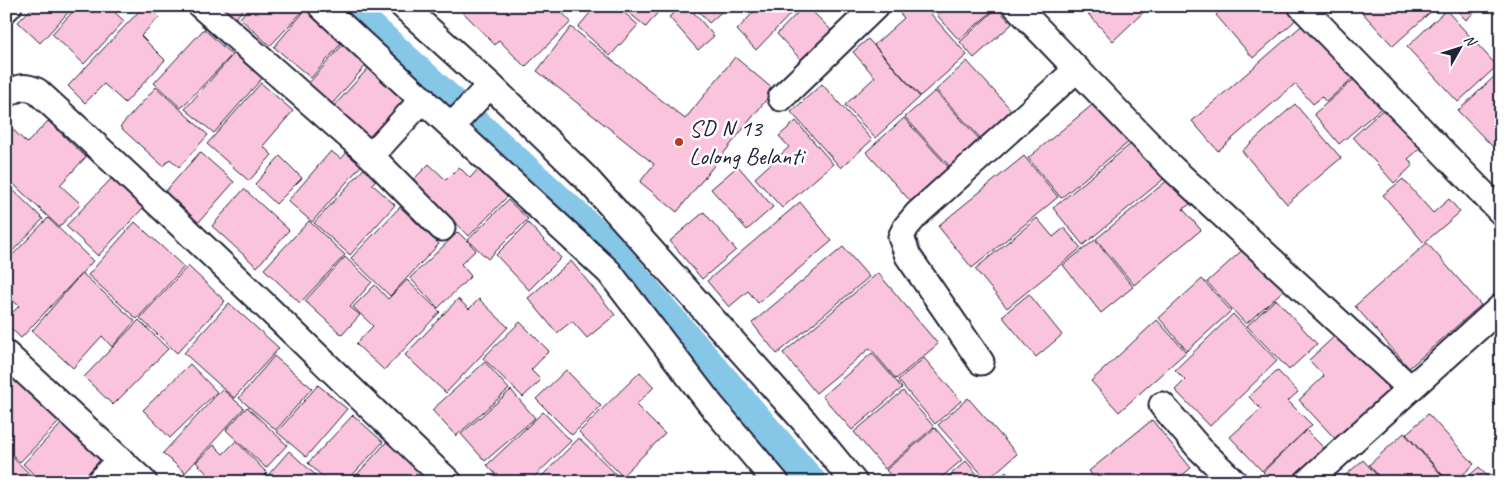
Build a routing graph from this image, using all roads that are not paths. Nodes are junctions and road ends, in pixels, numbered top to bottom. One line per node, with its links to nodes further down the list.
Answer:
1 (9, 6): 8 (street)
2 (201, 6): 15 (street)
3 (321, 6): 13 (street)
4 (403, 6): 10 (street)
5 (876, 6): 12 (street)
6 (1016, 6): 9 (street)
7 (1301, 6): 16 (street)
8 (6, 9)
9 (1076, 69): 20 (street); 21 (street)
10 (485, 91): 14 (street); 28 (street)
11 (6, 96): 26 (street)
12 (781, 98)
13 (423, 99): 14 (street); 15 (street)
14 (454, 124): 27 (street)
15 (371, 156): 17 (street)
16 (1501, 212)
17 (442, 228)
18 (1501, 307): 21 (street)
19 (6, 354): 23 (street)
20 (981, 362)
21 (1410, 388): 30 (street)
22 (1162, 406): 29 (street)
23 (120, 459): 24 (street); 25 (street)
24 (99, 482)
25 (144, 482)
26 (449, 482)
27 (776, 482)
28 (854, 482)
29 (1234, 482)
30 (1307, 482)

